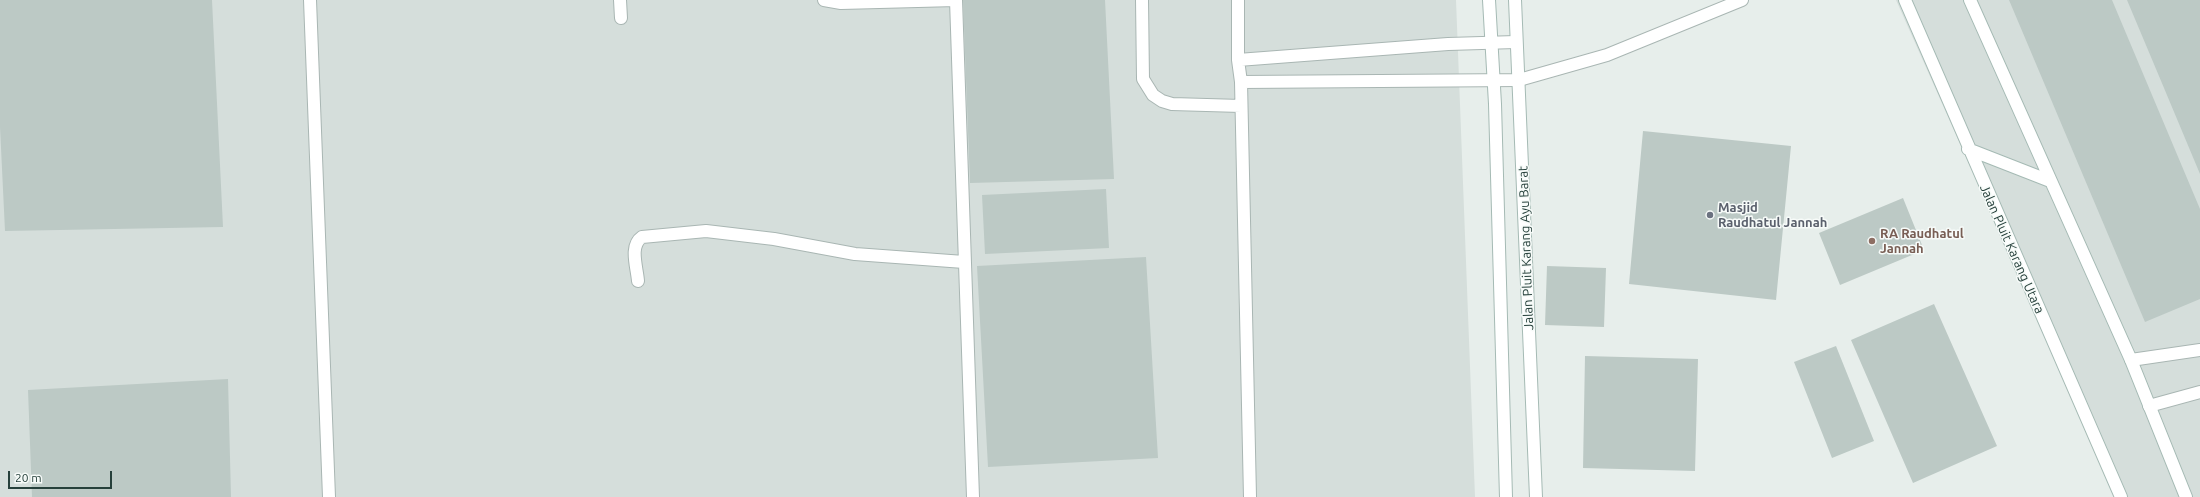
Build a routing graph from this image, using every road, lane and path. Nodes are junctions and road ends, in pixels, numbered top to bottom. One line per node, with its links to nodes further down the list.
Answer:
1 (310, 0): 28 (street)
2 (620, 0): 12 (street)
3 (824, 0): 4 (street)
4 (956, 0): 22 (street)
5 (1142, 0): 19 (street)
6 (1238, 0): 15 (street)
7 (1489, 0): 14 (street, Jalan Pluit Karang Ayu Barat)
8 (1516, 0): 13 (street, Jalan Pluit Karang Ayu Barat)
9 (1742, 0): 17 (street)
10 (1904, 0): 20 (street, Jalan Pluit Karang Utara)
11 (1970, 0): 21 (street)
12 (621, 18)
13 (1516, 42): 14 (street); 17 (street, Jalan Pluit Karang Ayu Barat)
14 (1491, 43): 15 (street); 16 (street, Jalan Pluit Karang Ayu Barat)
15 (1238, 60): 18 (street)
16 (1493, 80): 17 (street); 18 (street); 31 (street, Jalan Pluit Karang Ayu Barat)
17 (1519, 80): 32 (street, Jalan Pluit Karang Ayu Barat)
18 (1241, 82): 19 (street)
19 (1242, 106): 30 (street)
20 (1968, 149): 21 (street); 33 (street, Jalan Pluit Karang Utara)
21 (2050, 181): 25 (street)
22 (964, 262): 23 (street); 29 (street)
23 (638, 281)
24 (2200, 350): 25 (street)
25 (2131, 360): 27 (street)
26 (2200, 392): 27 (street)
27 (2149, 406): 34 (street)
28 (329, 497)
29 (973, 497)
30 (1250, 497)
31 (1506, 497)
32 (1536, 497)
33 (2121, 497)
34 (2186, 497)

